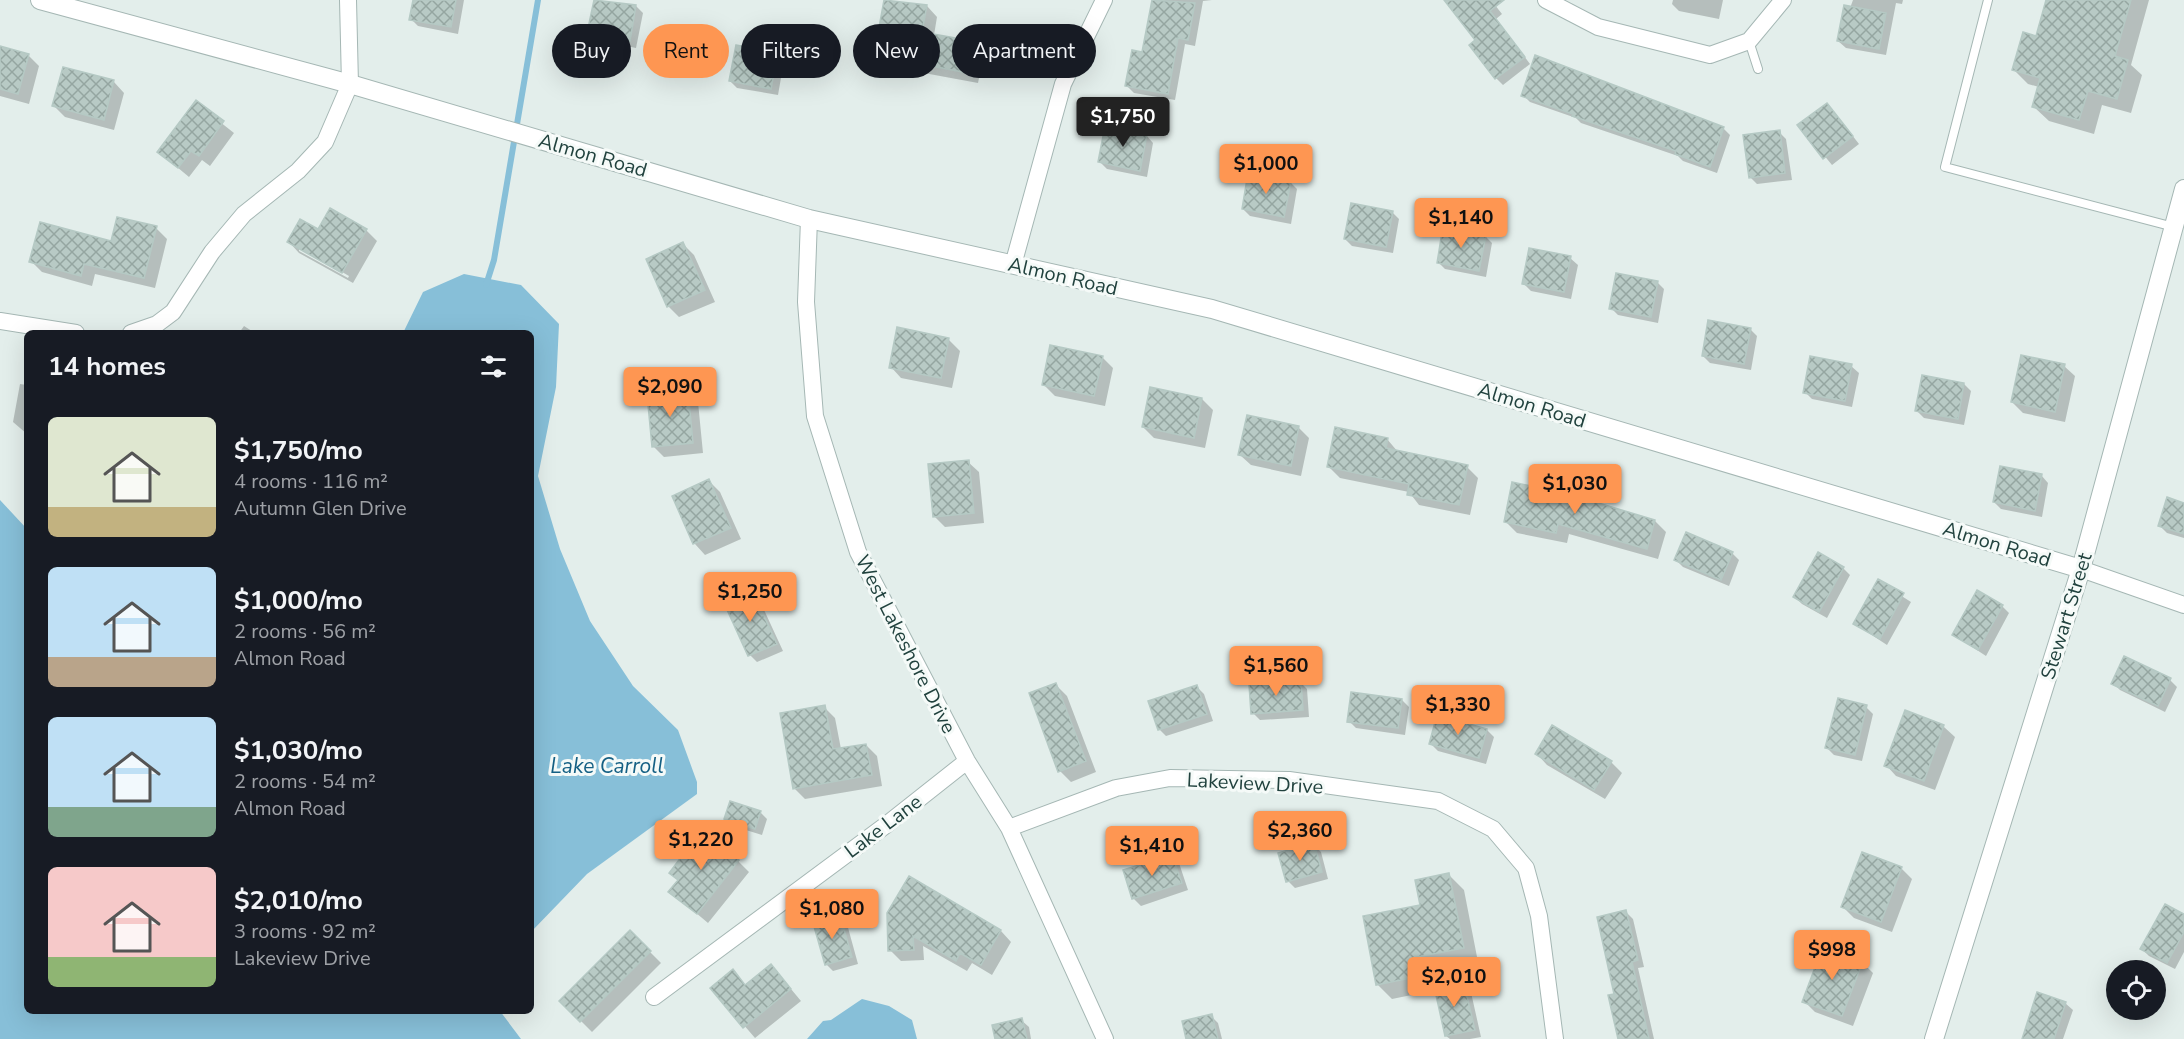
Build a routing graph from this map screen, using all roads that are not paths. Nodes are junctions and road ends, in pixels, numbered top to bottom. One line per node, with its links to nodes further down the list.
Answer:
1 (40, 0): 9 (street, Almon Road)
2 (348, 0): 9 (street)
3 (1104, 0): 13 (street)
4 (1546, 0): 7 (street)
5 (1783, 0): 7 (street)
6 (1988, 0): 12 (lane)
7 (1749, 41): 8 (lane)
8 (1758, 69)
9 (350, 84): 11 (street, Almon Road); 16 (street)
10 (2184, 189): 12 (street, Stewart Street)
11 (809, 219): 13 (street, Almon Road); 19 (street, West Lakeshore Drive)
12 (2174, 227): 17 (street, Stewart Street)
13 (1013, 265): 17 (street, Almon Road)
14 (0, 321): 15 (street)
15 (57, 330)
16 (140, 330)
17 (2081, 569): 18 (street); 24 (street, Stewart Street)
18 (2184, 605)
19 (967, 761): 20 (street, West Lakeshore Drive); 21 (street, Lake Lane)
20 (1009, 828): 22 (street, West Lakeshore Drive); 23 (street, Lakeview Drive)
21 (654, 997)
22 (1105, 1039)
23 (1555, 1039)
24 (1934, 1039)

